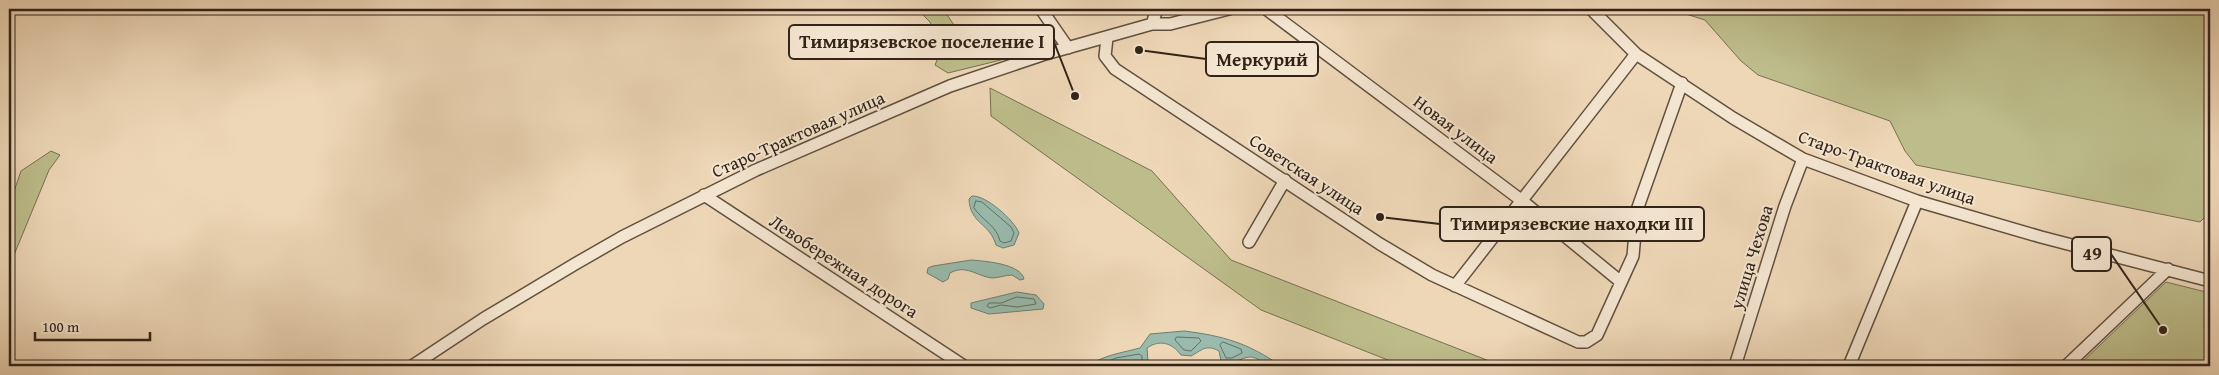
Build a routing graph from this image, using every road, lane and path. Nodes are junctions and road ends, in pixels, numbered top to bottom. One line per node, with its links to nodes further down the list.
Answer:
1 (1041, 9): 8 (street)
2 (1157, 9): 6 (street)
3 (1229, 9): 6 (street, Старо-Трактовая улица)
4 (1266, 9): 14 (street, Новая улица)
5 (1591, 9): 9 (street, Старо-Трактовая улица)
6 (1152, 24): 7 (street, Старо-Трактовая улица)
7 (1106, 38): 8 (street, Старо-Трактовая улица); 12 (street, Советская улица)
8 (1068, 48): 13 (street, Старо-Трактовая улица)
9 (1636, 54): 10 (street, Старо-Трактовая улица); 14 (street)
10 (1682, 83): 11 (street, Старо-Трактовая улица); 19 (street)
11 (1803, 159): 15 (street, Старо-Трактовая улица); 23 (street, улица Чехова)
12 (1285, 180): 16 (street); 20 (street, Советская улица)
13 (704, 195): 21 (street, Старо-Трактовая улица); 22 (street, Левобережная дорога)
14 (1522, 200): 19 (street, Новая улица); 20 (street)
15 (1917, 201): 17 (street, Старо-Трактовая улица); 24 (street)
16 (1249, 242)
17 (2168, 269): 18 (street, Старо-Трактовая улица); 25 (street)
18 (2210, 280)
19 (1621, 282): 20 (street, Советская улица)
20 (1455, 286)
21 (412, 366)
22 (964, 366)
23 (1736, 366)
24 (1849, 366)
25 (2066, 366)

